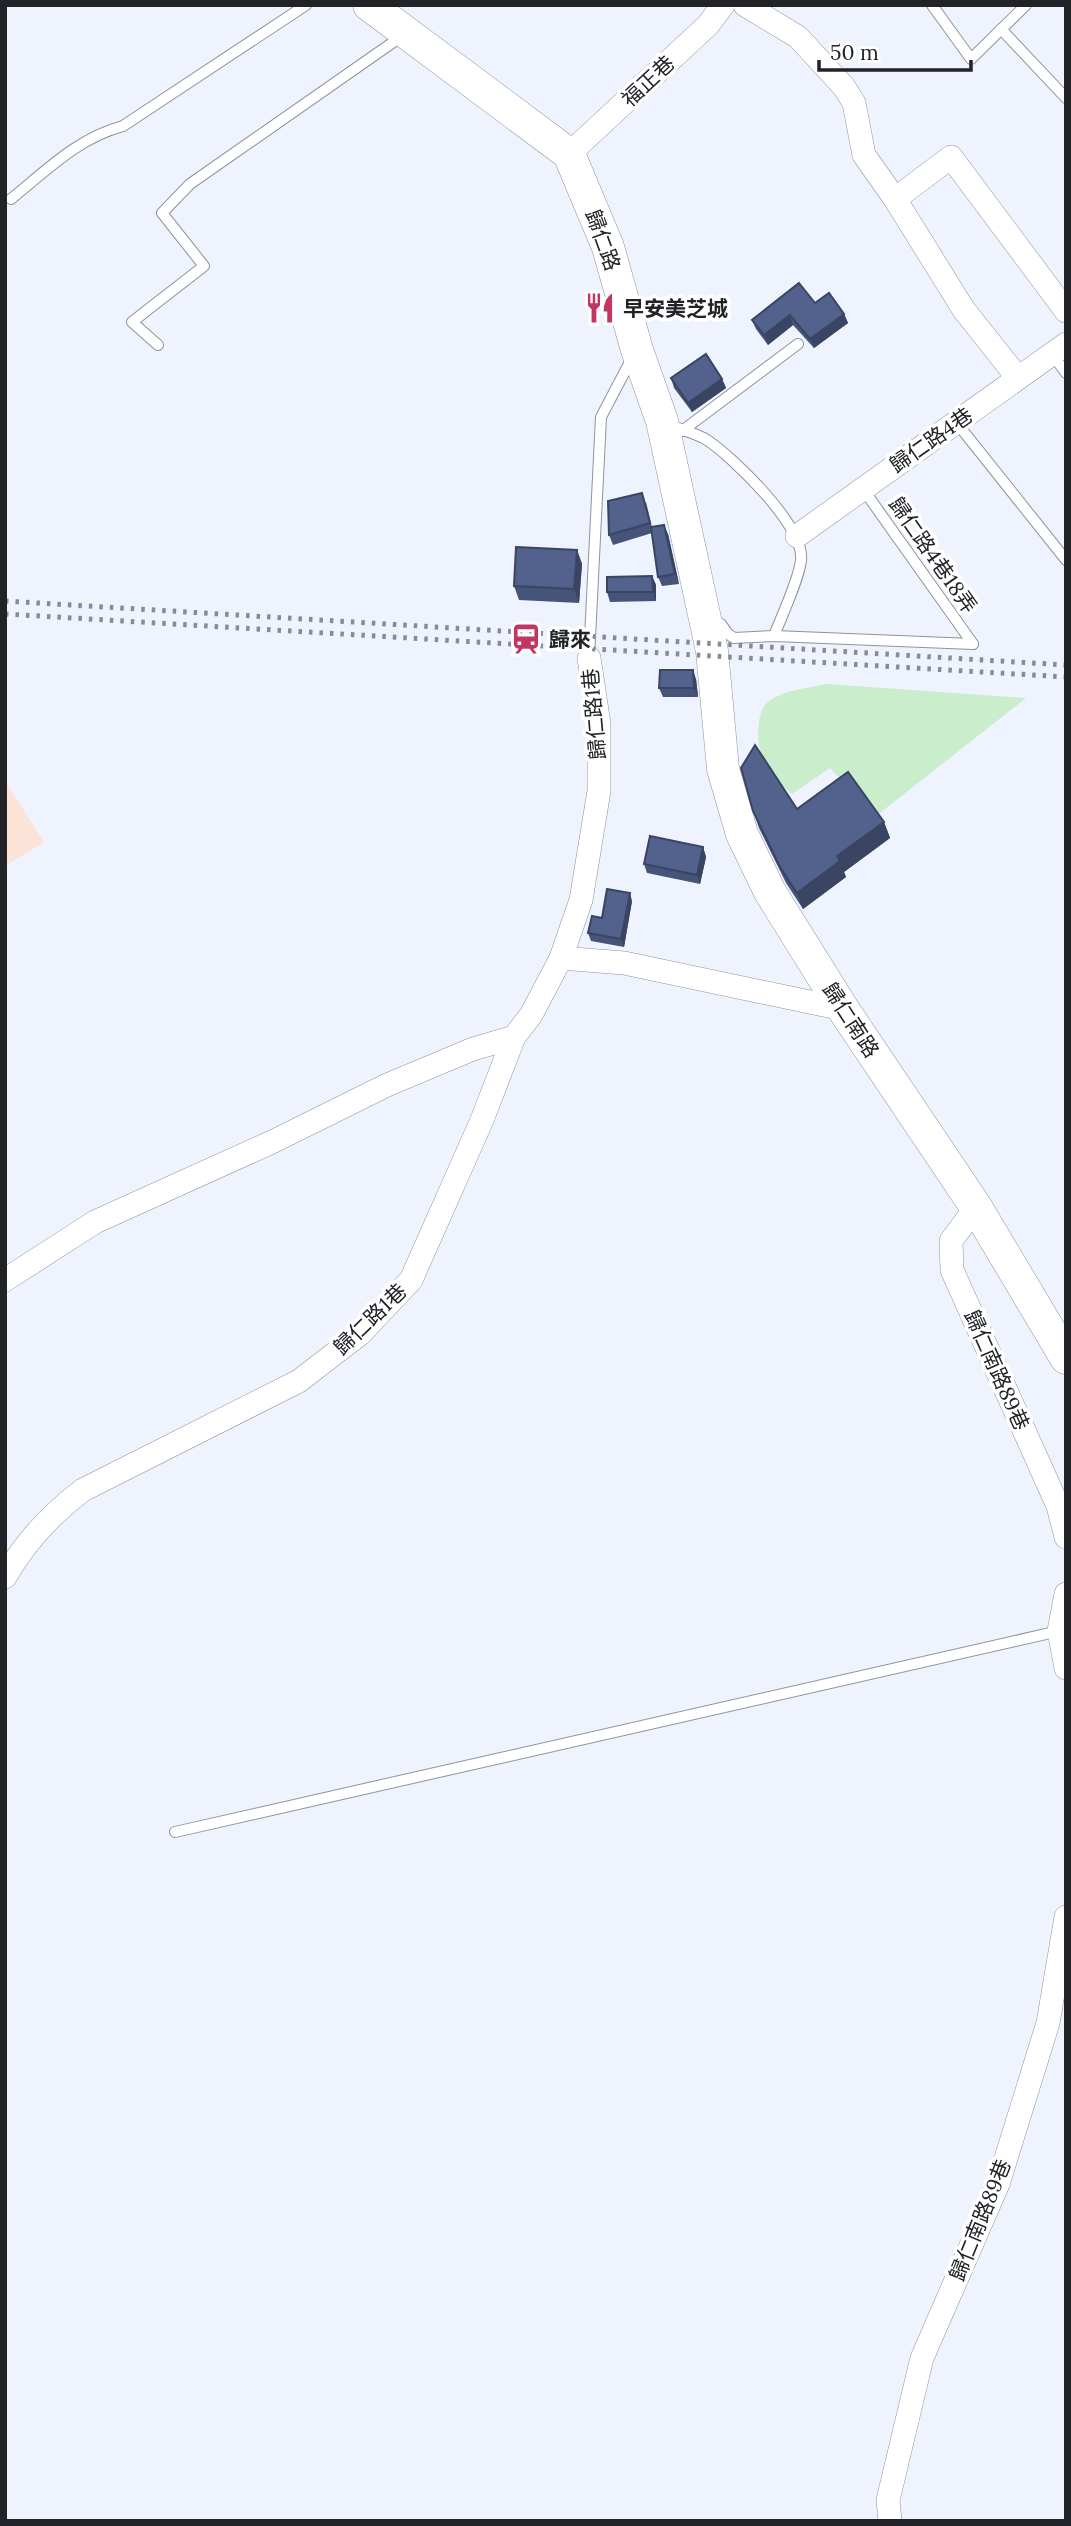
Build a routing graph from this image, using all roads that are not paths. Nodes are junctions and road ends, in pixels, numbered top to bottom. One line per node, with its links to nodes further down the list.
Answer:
1 (306, 5): 11 (lane)
2 (369, 5): 8 (street)
3 (723, 5): 10 (street, 福正巷)
4 (745, 5): 12 (street)
5 (933, 5): 7 (lane)
6 (1026, 5): 7 (lane)
7 (1001, 29): 9 (lane)
8 (405, 34): 10 (street); 15 (lane)
9 (1066, 98)
10 (569, 154): 17 (street, 歸仁路)
11 (11, 199)
12 (895, 200): 13 (street); 19 (street)
13 (1066, 311)
14 (799, 344): 21 (lane)
15 (158, 345)
16 (1059, 349): 18 (lane); 19 (street, 歸仁路4巷)
17 (637, 350): 21 (street, 歸仁路); 28 (lane, 歸仁路1巷)
18 (1066, 373)
19 (1018, 378): 20 (street, 歸仁路4巷)
20 (957, 422): 22 (street, 歸仁路4巷); 24 (lane)
21 (672, 426): 23 (lane); 25 (street, 歸仁路)
22 (863, 488): 23 (street, 歸仁路4巷); 26 (lane, 歸仁路4巷18弄)
23 (797, 536): 26 (lane)
24 (1066, 560)
25 (705, 617): 26 (lane); 27 (street, 歸仁路)
26 (774, 636)
27 (712, 651): 30 (street, 歸仁南路)
28 (589, 658): 29 (street, 歸仁路1巷)
29 (561, 958): 30 (street); 31 (street, 歸仁路1巷)
30 (843, 1009): 32 (street, 歸仁南路)
31 (514, 1037): 33 (street); 36 (street, 歸仁路1巷)
32 (976, 1207): 34 (street, 歸仁南路); 35 (street, 歸仁南路89巷)
33 (5, 1280)
34 (1066, 1358)
35 (1066, 1537)
36 (5, 1577)
37 (1066, 1594): 38 (street)
38 (1059, 1631): 39 (street); 40 (lane)
39 (1066, 1668)
40 (175, 1832)
41 (1066, 1917): 42 (street, 歸仁南路89巷)
42 (890, 2521)

